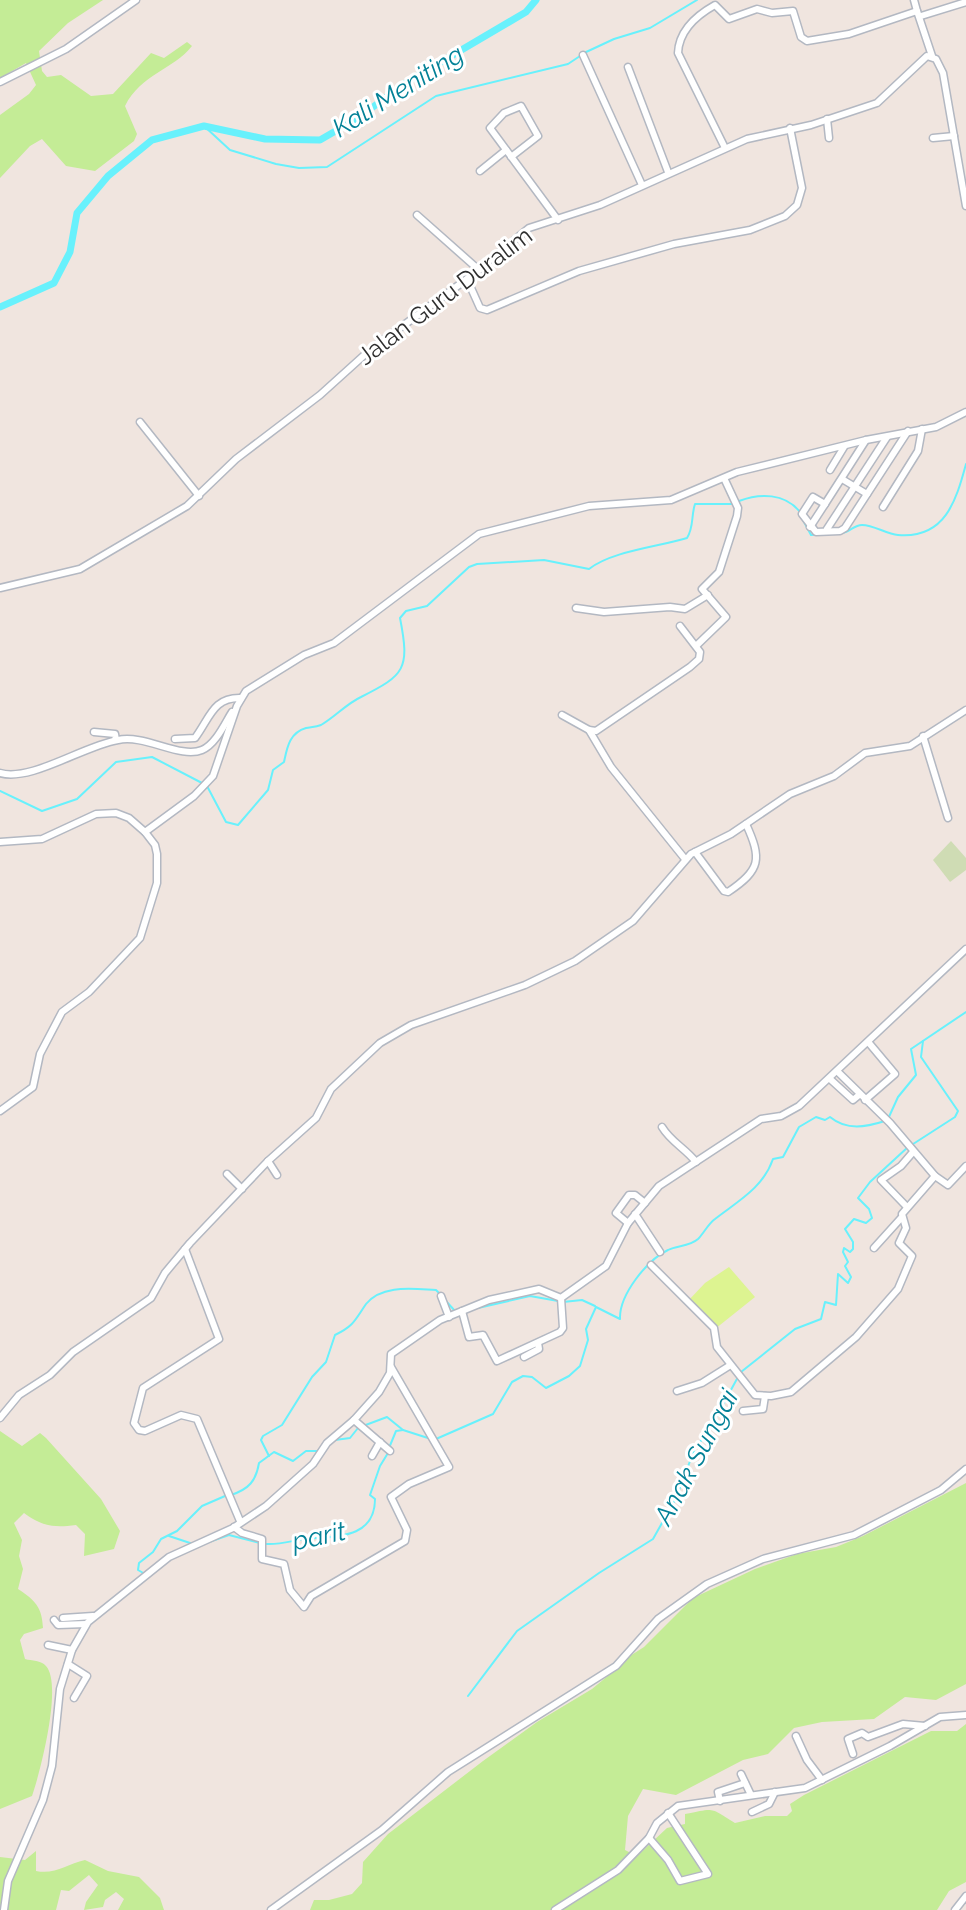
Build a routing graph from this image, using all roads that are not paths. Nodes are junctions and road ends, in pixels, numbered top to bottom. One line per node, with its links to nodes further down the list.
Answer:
1 (136, 0): 11 (street)
2 (791, 0): 6 (street)
3 (914, 0): 7 (street)
4 (720, 2): 6 (street); 17 (street)
5 (965, 2): 7 (street)
6 (792, 11): 7 (street)
7 (919, 14): 9 (street)
8 (583, 55): 21 (street)
9 (932, 56): 12 (street, Jalan Guru Duralim); 14 (street)
10 (628, 66): 20 (street)
11 (0, 82)
12 (827, 119): 13 (street, Jalan Guru Duralim); 15 (street)
13 (790, 128): 17 (street, Jalan Guru Duralim); 26 (street)
14 (954, 136): 16 (street); 22 (street)
15 (829, 138)
16 (933, 138)
17 (725, 148): 20 (street, Jalan Guru Duralim)
18 (508, 154): 18 (street); 19 (street); 24 (street)
19 (480, 171)
20 (667, 172): 21 (street, Jalan Guru Duralim)
21 (642, 185): 24 (street, Jalan Guru Duralim)
22 (966, 206)
23 (417, 215): 25 (street)
24 (558, 220): 25 (street, Jalan Guru Duralim)
25 (479, 270): 26 (street, Jalan Guru Duralim)
26 (467, 279): 39 (street, Jalan Guru Duralim)
27 (966, 412): 29 (street)
28 (139, 422): 39 (street)
29 (922, 429): 30 (street); 41 (street)
30 (908, 431): 31 (street); 38 (street)
31 (887, 436): 32 (street); 37 (street)
32 (866, 440): 33 (street); 36 (street)
33 (844, 447): 34 (street); 35 (street)
34 (830, 470)
35 (724, 478): 45 (street); 49 (street)
36 (842, 479): 37 (street); 40 (street)
37 (854, 487): 38 (street); 43 (street)
38 (867, 494): 43 (street)
39 (199, 496): 44 (street, Jalan Guru Duralim)
40 (825, 504): 42 (street); 42 (street)
41 (883, 507)
42 (810, 527): 43 (street)
43 (827, 529)
44 (0, 587)
45 (708, 595): 46 (street); 48 (street)
46 (576, 608)
47 (680, 626): 48 (street)
48 (696, 646): 53 (street)
49 (241, 698): 50 (street); 56 (street)
50 (237, 706): 57 (street); 61 (street)
51 (966, 710): 55 (street)
52 (562, 715): 53 (street)
53 (589, 730): 64 (street)
54 (94, 732): 57 (street)
55 (923, 736): 59 (street); 60 (street)
56 (175, 739)
57 (116, 740): 58 (street)
58 (0, 774)
59 (948, 818)
60 (746, 824): 63 (street); 63 (street)
61 (145, 832): 62 (street); 71 (street)
62 (0, 842)
63 (695, 852): 64 (street)
64 (685, 859): 74 (street)
65 (966, 948): 66 (street)
66 (869, 1043): 67 (street); 70 (street)
67 (838, 1072): 68 (street); 69 (street)
68 (830, 1079): 69 (street); 75 (street)
69 (859, 1094): 70 (street)
70 (865, 1100): 73 (street)
71 (0, 1111)
72 (662, 1127): 75 (street)
73 (914, 1152): 79 (street); 82 (street)
74 (268, 1161): 78 (street); 80 (street)
75 (696, 1162): 81 (street)
76 (966, 1166): 79 (street)
77 (228, 1174): 80 (street)
78 (277, 1175)
79 (935, 1176): 82 (street)
80 (242, 1189): 87 (street)
81 (645, 1203): 83 (street); 85 (street)
82 (907, 1207): 84 (street)
83 (635, 1214): 85 (street); 88 (street)
84 (902, 1217): 86 (street); 98 (street)
85 (628, 1223): 91 (street)
86 (874, 1248)
87 (185, 1250): 100 (street); 106 (street)
88 (660, 1252)
89 (651, 1265): 95 (street)
90 (441, 1296): 92 (street)
91 (561, 1303): 92 (street); 93 (street)
92 (459, 1314): 93 (street); 96 (street)
93 (538, 1343): 94 (street)
94 (524, 1357)
95 (729, 1366): 97 (street); 98 (street)
96 (391, 1367): 101 (street); 107 (street)
97 (677, 1391)
98 (765, 1396): 99 (street)
99 (743, 1411)
100 (0, 1418)
101 (360, 1424): 102 (street); 106 (street)
102 (380, 1442): 103 (street); 104 (street)
103 (390, 1451)
104 (372, 1456)
105 (966, 1469): 130 (street)
106 (240, 1521): 107 (street)
107 (234, 1527): 110 (street)
108 (63, 1618): 110 (street)
109 (54, 1620): 110 (street)
110 (89, 1620): 112 (street)
111 (48, 1645): 112 (street)
112 (72, 1650): 113 (street)
113 (68, 1664): 114 (street); 129 (street)
114 (74, 1698)
115 (966, 1715): 116 (street)
116 (926, 1726): 118 (street); 120 (street)
117 (796, 1736): 120 (street)
118 (853, 1754)
119 (741, 1774): 121 (street)
120 (822, 1780): 122 (street)
121 (745, 1783): 123 (street); 124 (street)
122 (775, 1792): 123 (street); 125 (street)
123 (751, 1795): 124 (street)
124 (720, 1801): 126 (street)
125 (751, 1812)
126 (668, 1813): 127 (street); 127 (street)
127 (649, 1838): 131 (street)
128 (966, 1896): 132 (street)
129 (5, 1910)
130 (271, 1910)
131 (555, 1910)
132 (955, 1910)

